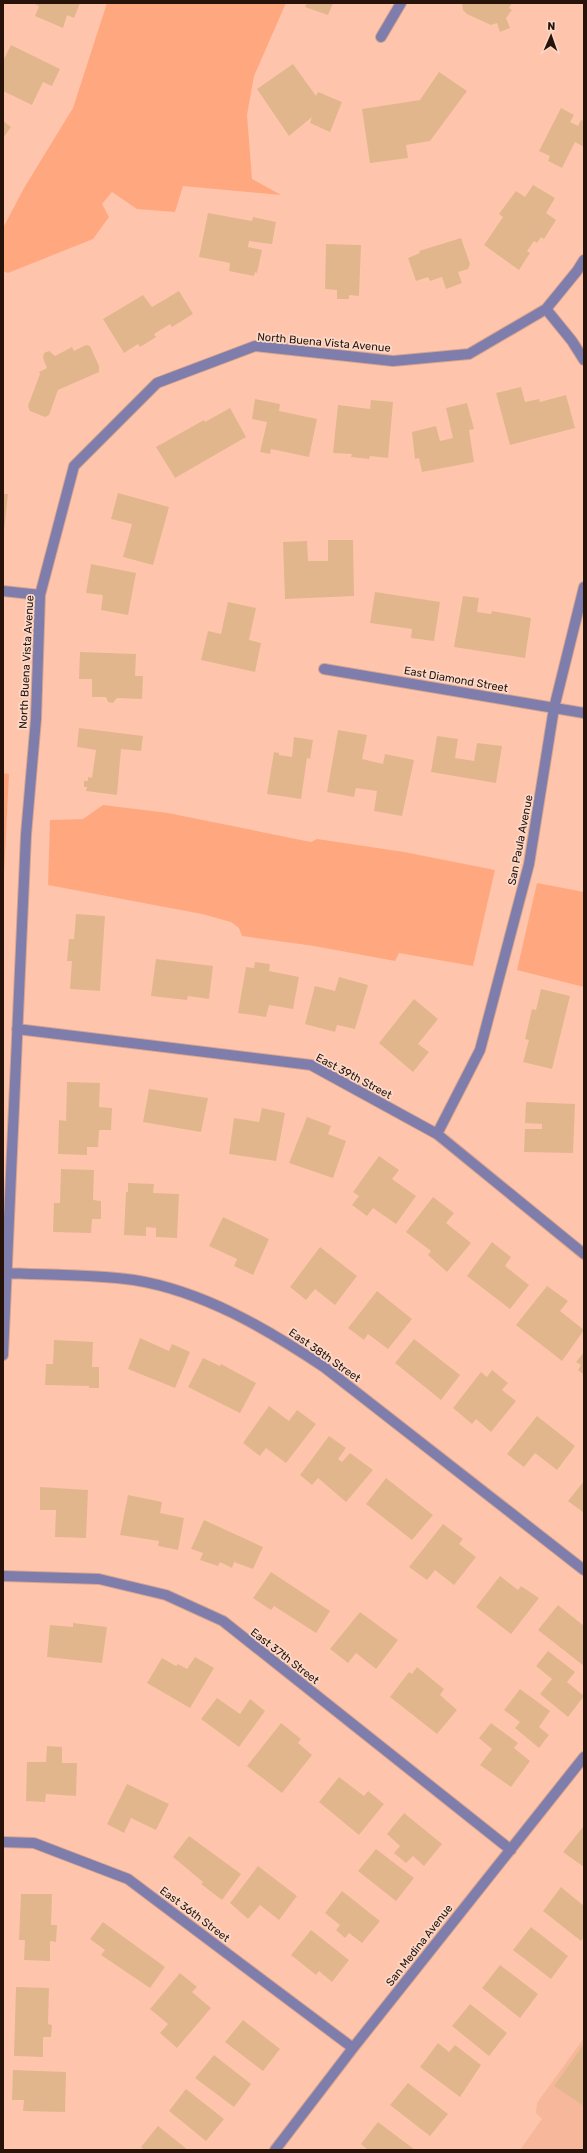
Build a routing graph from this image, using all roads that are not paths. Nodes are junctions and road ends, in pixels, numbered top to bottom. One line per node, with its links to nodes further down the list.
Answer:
1 (401, 3): 2 (street)
2 (381, 38)
3 (584, 260): 4 (street, North Buena Vista Avenue)
4 (546, 309): 5 (street); 8 (street, North Buena Vista Avenue)
5 (584, 360)
6 (584, 587): 10 (street, San Paula Avenue)
7 (3, 591): 8 (street)
8 (40, 595): 12 (street, North Buena Vista Avenue)
9 (324, 669): 10 (street, East Diamond Street)
10 (554, 708): 11 (street, East Diamond Street); 13 (street, San Paula Avenue)
11 (584, 713)
12 (17, 1028): 13 (street, East 39th Street); 15 (street, North Buena Vista Avenue)
13 (438, 1134): 14 (street, East 39th Street)
14 (584, 1254)
15 (5, 1273): 16 (street, North Buena Vista Avenue); 17 (street, East 38th Street)
16 (3, 1355)
17 (584, 1570)
18 (3, 1576): 21 (street, East 37th Street)
19 (584, 1757): 21 (street, San Medina Avenue)
20 (3, 1842): 22 (street, East 36th Street)
21 (510, 1850): 22 (street, San Medina Avenue)
22 (353, 2048): 23 (street, San Medina Avenue)
23 (275, 2150)

